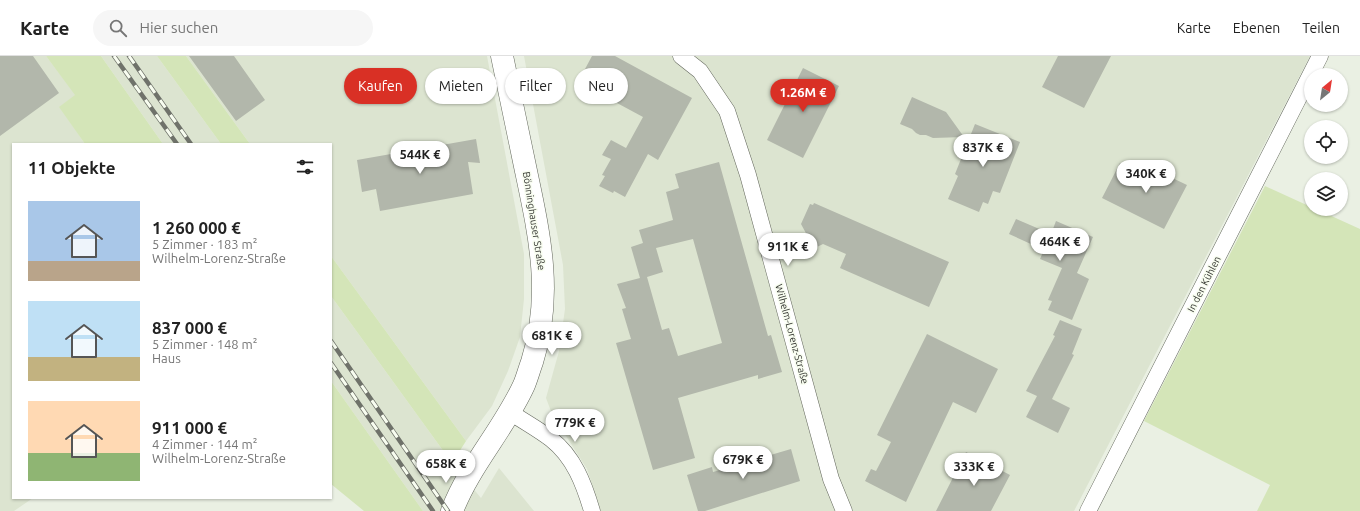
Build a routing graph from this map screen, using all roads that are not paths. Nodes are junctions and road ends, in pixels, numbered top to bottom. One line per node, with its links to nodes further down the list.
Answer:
1 (502, 56): 4 (main road, Bönninghauser Straße)
2 (681, 56): 7 (street, Wilhelm-Lorenz-Straße)
3 (1320, 56): 8 (street, In den Kühlen)
4 (510, 412): 5 (main road, Bönninghauser Straße); 6 (street)
5 (452, 511)
6 (592, 511)
7 (844, 511)
8 (1088, 511)

